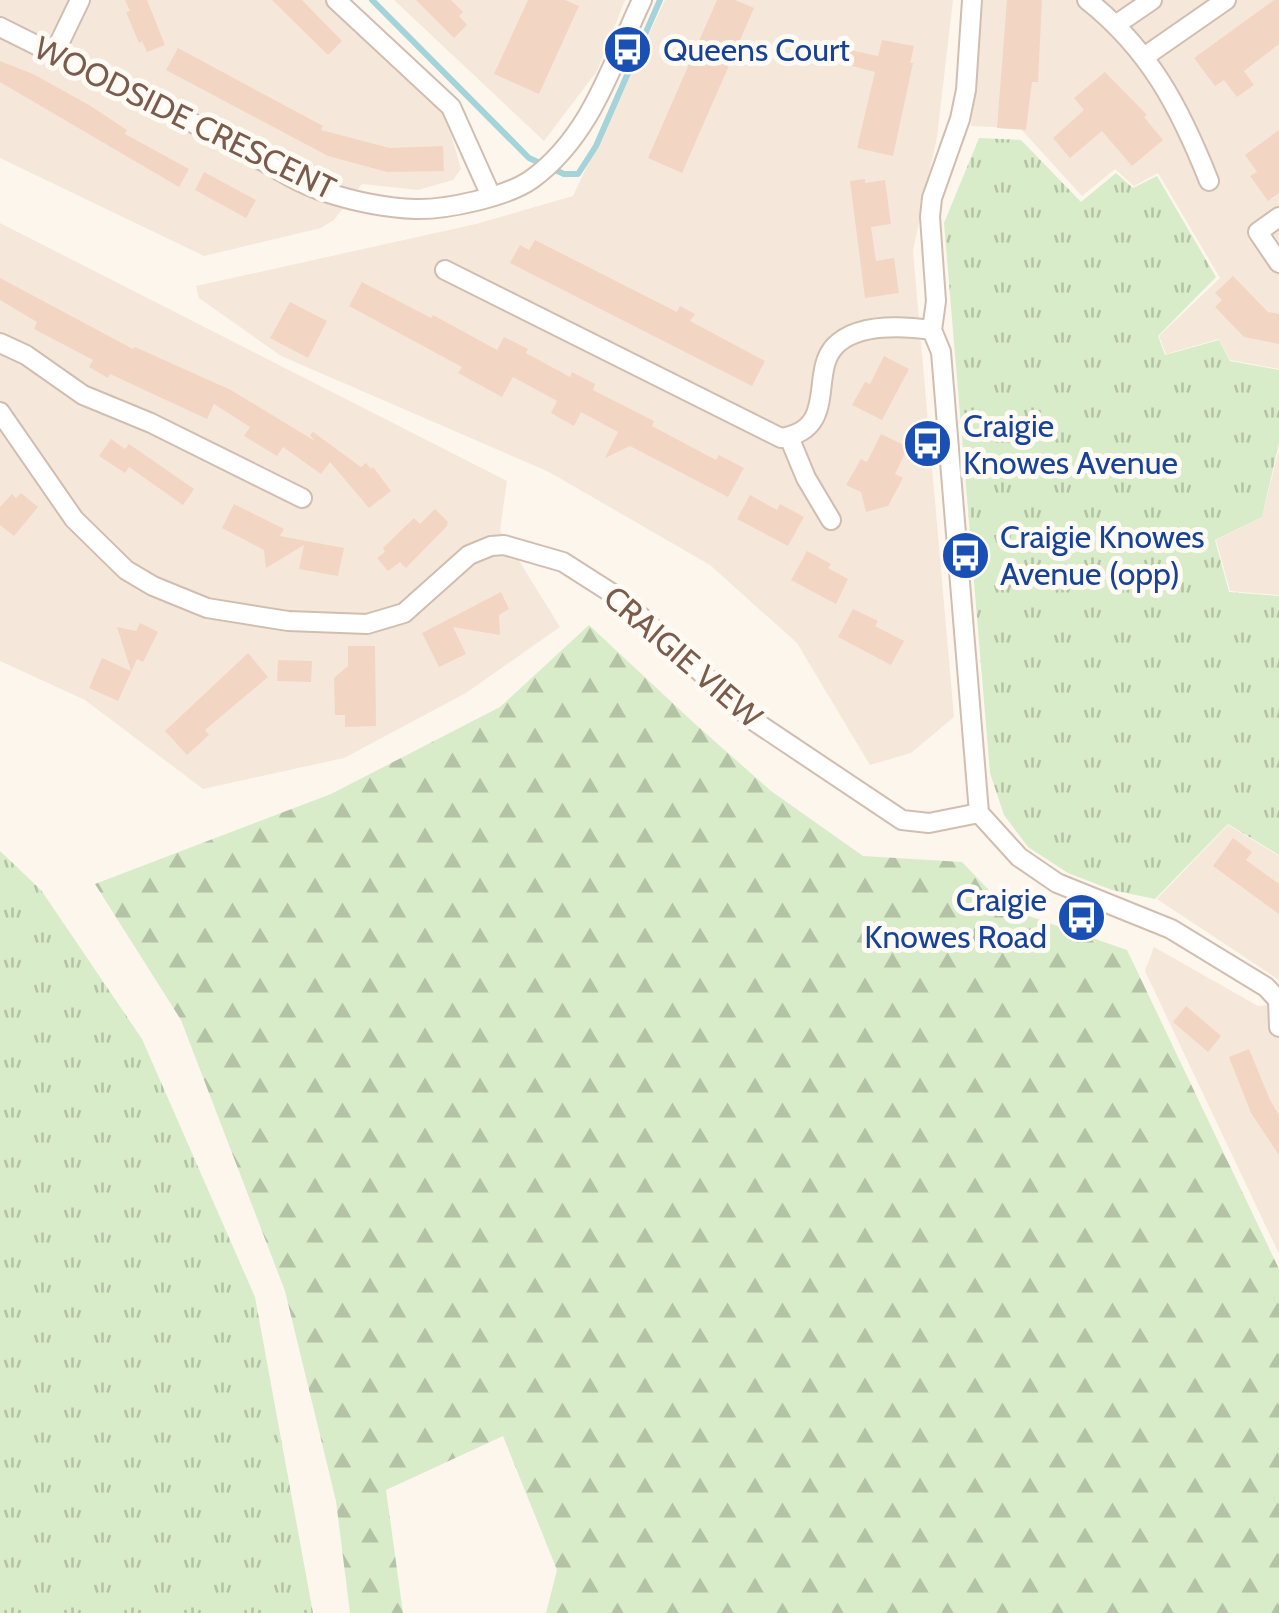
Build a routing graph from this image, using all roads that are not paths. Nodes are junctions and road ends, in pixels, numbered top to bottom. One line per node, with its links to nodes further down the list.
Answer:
1 (80, 0): 10 (street)
2 (336, 0): 13 (street)
3 (642, 0): 13 (street, WOODSIDE CRESCENT)
4 (972, 0): 17 (street)
5 (1088, 0): 8 (street)
6 (1152, 0): 8 (street)
7 (1226, 0): 11 (street)
8 (1117, 24): 11 (street)
9 (0, 27): 10 (street, WOODSIDE CRESCENT)
10 (54, 54): 13 (street, WOODSIDE CRESCENT)
11 (1144, 57): 12 (street)
12 (1209, 181)
13 (491, 196)
14 (1279, 217): 15 (street)
15 (1279, 263)
16 (445, 270): 20 (street)
17 (932, 330): 20 (street); 23 (street)
18 (1, 348): 21 (street)
19 (0, 412): 23 (street, CRAIGIE VIEW)
20 (789, 437): 22 (street)
21 (302, 498)
22 (831, 520)
23 (978, 813): 24 (street)
24 (1278, 1000): 25 (street)
25 (1279, 1027)

